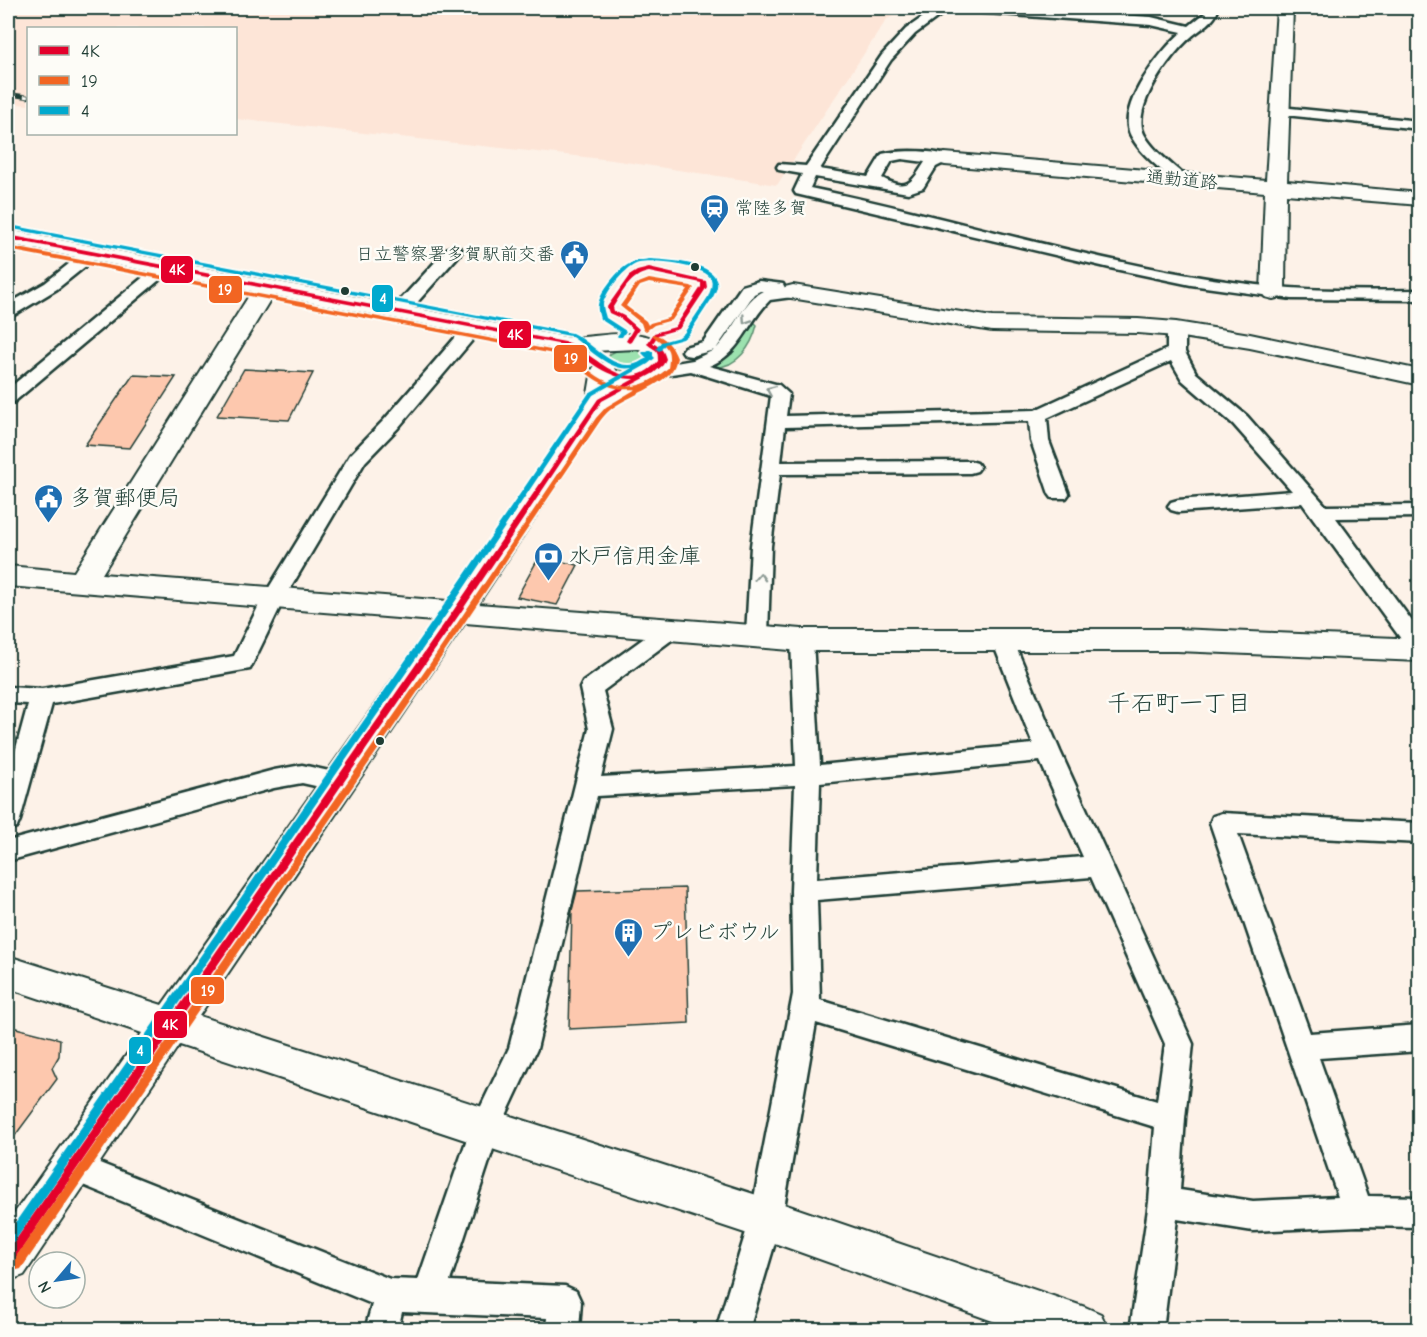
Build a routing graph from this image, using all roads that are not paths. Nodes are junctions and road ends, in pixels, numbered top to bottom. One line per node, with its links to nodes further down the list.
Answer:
1 (944, 8): 10 (street)
2 (973, 8): 5 (street)
3 (1212, 8): 5 (street)
4 (1285, 8): 6 (street)
5 (1192, 30): 11 (street)
6 (1280, 111): 7 (street); 13 (street)
7 (1419, 125)
8 (945, 159): 11 (street, 通勤道路); 12 (street); 12 (street)
9 (784, 167): 10 (street)
10 (810, 171): 12 (street); 21 (street)
11 (1181, 180): 13 (street, 通勤道路)
12 (882, 184)
13 (1276, 187): 14 (street, 通勤道路); 21 (street)
14 (1419, 198)
15 (8, 237): 17 (street)
16 (454, 251): 24 (street)
17 (91, 254): 18 (street); 23 (street)
18 (164, 268): 19 (street); 33 (street)
19 (266, 287): 24 (street); 45 (street)
20 (793, 292): 26 (street); 29 (street, one-way to 29); 30 (street)
21 (1273, 292): 22 (street)
22 (1419, 295)
23 (8, 311)
24 (399, 312): 25 (street)
25 (474, 327): 28 (street); 46 (street)
26 (1176, 341): 32 (street); 35 (street); 40 (street)
27 (619, 342): 28 (street); 30 (street); 31 (street)
28 (570, 345): 31 (street)
29 (692, 365): 30 (street); 36 (street, one-way to 29)
30 (653, 367): 31 (street); 34 (street)
31 (602, 368): 34 (street)
32 (1419, 378)
33 (8, 398)
34 (600, 400): 47 (street)
35 (1038, 415): 36 (street); 39 (street)
36 (776, 422): 38 (street)
37 (970, 467): 38 (street)
38 (771, 468): 49 (street, one-way to 38)
39 (1059, 494)
40 (1307, 496): 41 (street); 43 (street)
41 (1178, 506)
42 (1419, 511): 43 (street)
43 (1321, 512): 52 (street)
44 (8, 576): 45 (street)
45 (83, 582): 46 (street)
46 (273, 599): 47 (street); 54 (street)
47 (456, 613): 48 (street); 57 (street)
48 (673, 628): 49 (street); 58 (street)
49 (757, 635): 51 (street)
50 (1002, 638): 51 (street); 52 (street); 55 (street)
51 (802, 640): 56 (street)
52 (1419, 649)
53 (8, 695): 54 (street)
54 (42, 697): 59 (street)
55 (1048, 751): 56 (street); 62 (street)
56 (808, 775): 58 (street); 63 (street)
57 (338, 782): 61 (street); 66 (street)
58 (586, 787): 70 (street)
59 (8, 820)
60 (1419, 833): 68 (street)
61 (8, 851)
62 (1099, 866): 63 (street); 69 (street)
63 (804, 891): 65 (street)
64 (8, 972): 66 (street)
65 (804, 1006): 69 (street); 75 (street)
66 (170, 1025): 70 (street); 71 (street)
67 (1419, 1038): 68 (street)
68 (1302, 1046): 73 (street)
69 (1170, 1118): 72 (street)
70 (486, 1127): 75 (street); 78 (street)
71 (72, 1166): 76 (street); 77 (street)
72 (1164, 1202): 73 (street); 83 (street)
73 (1358, 1211): 74 (street)
74 (1419, 1212)
75 (766, 1219): 81 (street); 82 (street)
76 (8, 1259)
77 (390, 1295): 78 (street); 79 (street)
78 (429, 1296): 80 (street)
79 (381, 1329)
80 (562, 1329)
81 (732, 1329)
82 (1085, 1329)
83 (1146, 1329)

